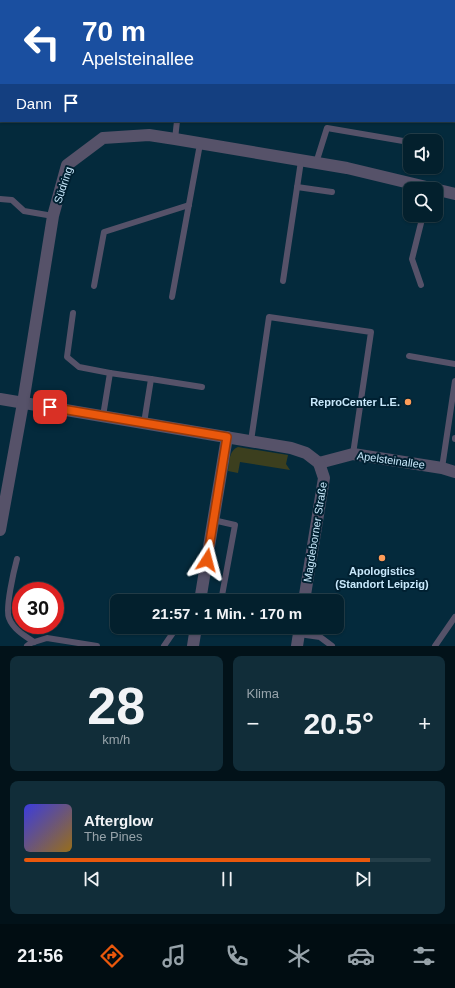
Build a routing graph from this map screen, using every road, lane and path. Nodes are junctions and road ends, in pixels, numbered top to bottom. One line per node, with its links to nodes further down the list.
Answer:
1 (177, 122): 4 (lane)
2 (329, 122): 3 (lane)
3 (327, 128): 5 (lane); 8 (lane)
4 (175, 139): 6 (street, Südring); 16 (street, Südring)
5 (403, 141)
6 (200, 144): 7 (street, Südring); 15 (lane)
7 (301, 161): 8 (street, Südring); 10 (lane)
8 (316, 163): 9 (street, Südring)
9 (404, 182)
10 (297, 187): 12 (lane); 18 (lane)
11 (443, 191): 13 (street, Südring)
12 (332, 192)
13 (455, 194)
14 (0, 198): 16 (lane)
15 (189, 205): 20 (lane); 21 (lane)
16 (53, 216): 30 (street, Südring)
17 (421, 222): 19 (lane)
18 (283, 281)
19 (421, 285)
20 (94, 286)
21 (172, 297)
22 (73, 313): 25 (lane)
23 (409, 356): 24 (lane)
24 (455, 364)
25 (110, 373): 26 (lane); 31 (lane)
26 (151, 379): 28 (lane); 32 (lane)
27 (455, 381): 37 (lane)
28 (202, 387)
29 (0, 399): 30 (street)
30 (23, 403): 31 (street); 40 (street, Südring)
31 (103, 416): 32 (street)
32 (144, 423): 33 (street)
33 (227, 437): 34 (street); 39 (street)
34 (251, 441): 35 (lane); 36 (street)
35 (353, 454): 36 (street, Apelsteinallee); 37 (street, Apelsteinallee)
36 (318, 463): 44 (street, Magdeborner Straße)
37 (442, 468): 38 (street, Apelsteinallee)
38 (455, 472)
39 (213, 520): 42 (street); 43 (lane)
40 (0, 530)
41 (17, 559): 50 (lane)
42 (201, 594)
43 (222, 594)
44 (305, 594)
45 (455, 617): 57 (lane)
46 (172, 634): 53 (lane)
47 (195, 634): 54 (street)
48 (298, 634): 55 (street)
49 (311, 634): 56 (lane)
50 (34, 642): 51 (lane); 52 (lane)
51 (27, 646)
52 (97, 646)
53 (164, 646)
54 (193, 646)
55 (297, 646)
56 (332, 646)
57 (436, 646)

